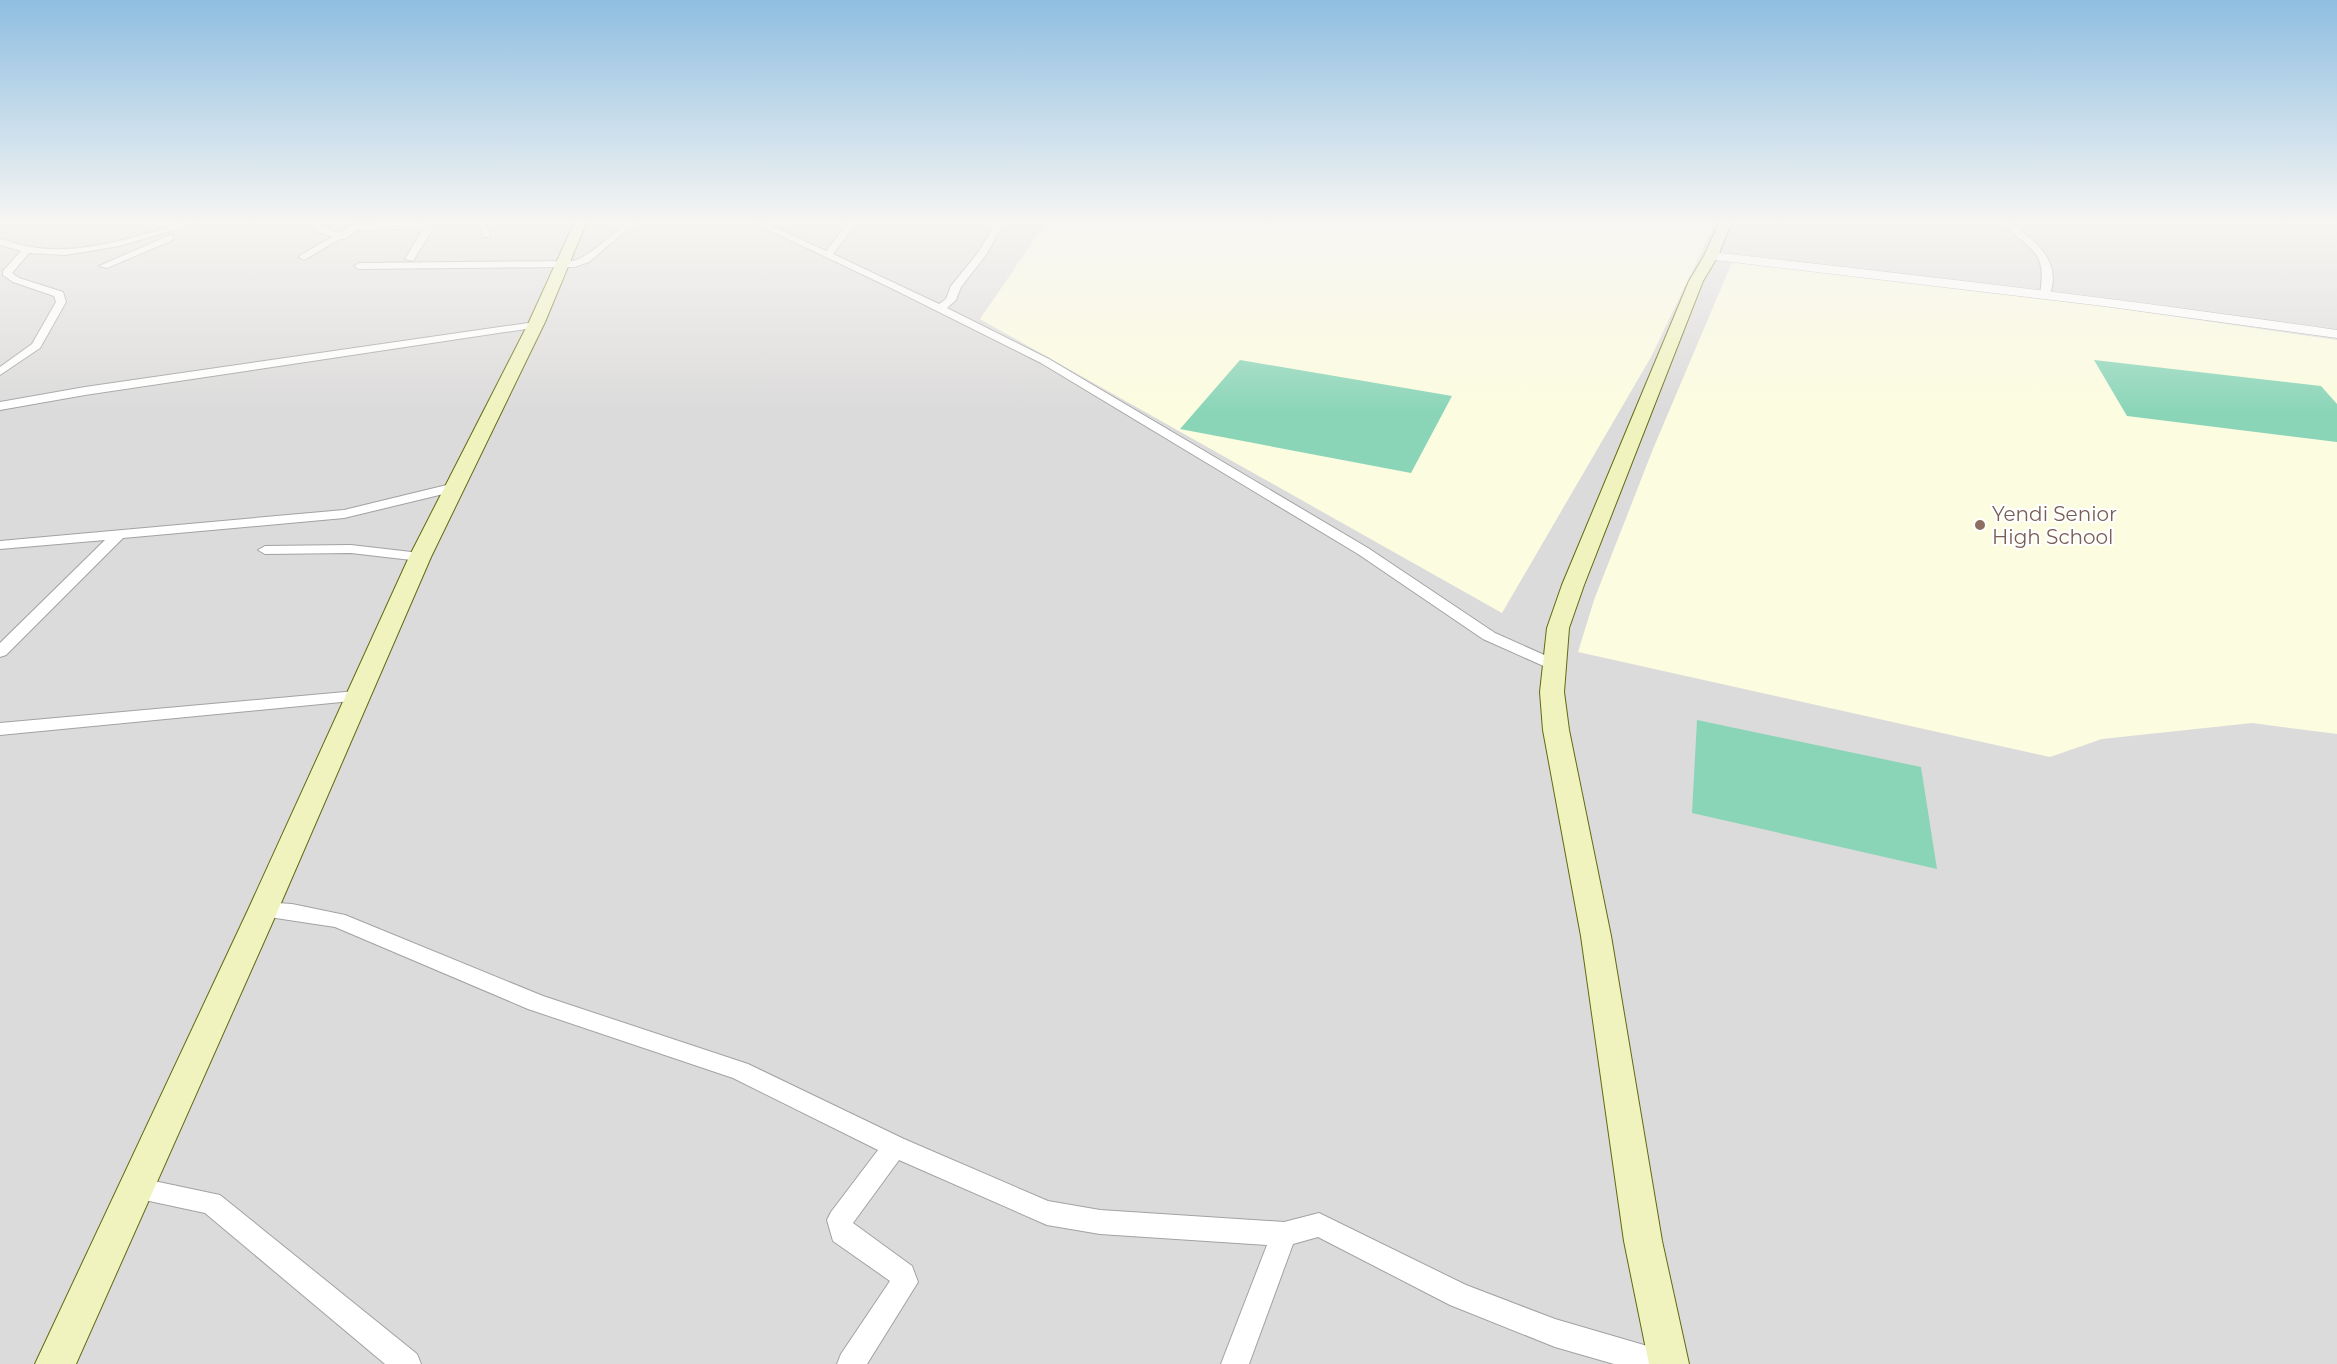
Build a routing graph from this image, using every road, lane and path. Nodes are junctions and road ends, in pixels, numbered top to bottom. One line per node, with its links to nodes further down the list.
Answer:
1 (30, 285): 12 (street)
2 (552, 285): 10 (main road)
3 (892, 285): 9 (street)
4 (957, 285): 9 (street)
5 (1695, 285): 20 (main road)
6 (1963, 285): 8 (street)
7 (2046, 285): 8 (street)
8 (2045, 294): 11 (street)
9 (940, 308): 20 (street)
10 (535, 325): 13 (street); 14 (main road)
11 (2337, 334)
12 (0, 372)
13 (0, 406)
14 (455, 487): 15 (street); 18 (main road)
15 (118, 535): 16 (street); 19 (street)
16 (0, 545)
17 (265, 550): 18 (street)
18 (420, 556): 21 (main road)
19 (0, 652)
20 (1554, 665): 32 (main road)
21 (356, 696): 22 (street); 23 (main road)
22 (0, 729)
23 (263, 910): 24 (street); 25 (main road)
24 (895, 1147): 26 (street); 29 (street)
25 (135, 1188): 27 (main road); 28 (street)
26 (1284, 1234): 30 (street); 31 (street)
27 (54, 1364)
28 (407, 1364)
29 (851, 1364)
30 (1235, 1364)
31 (1661, 1364)
32 (1669, 1364)

